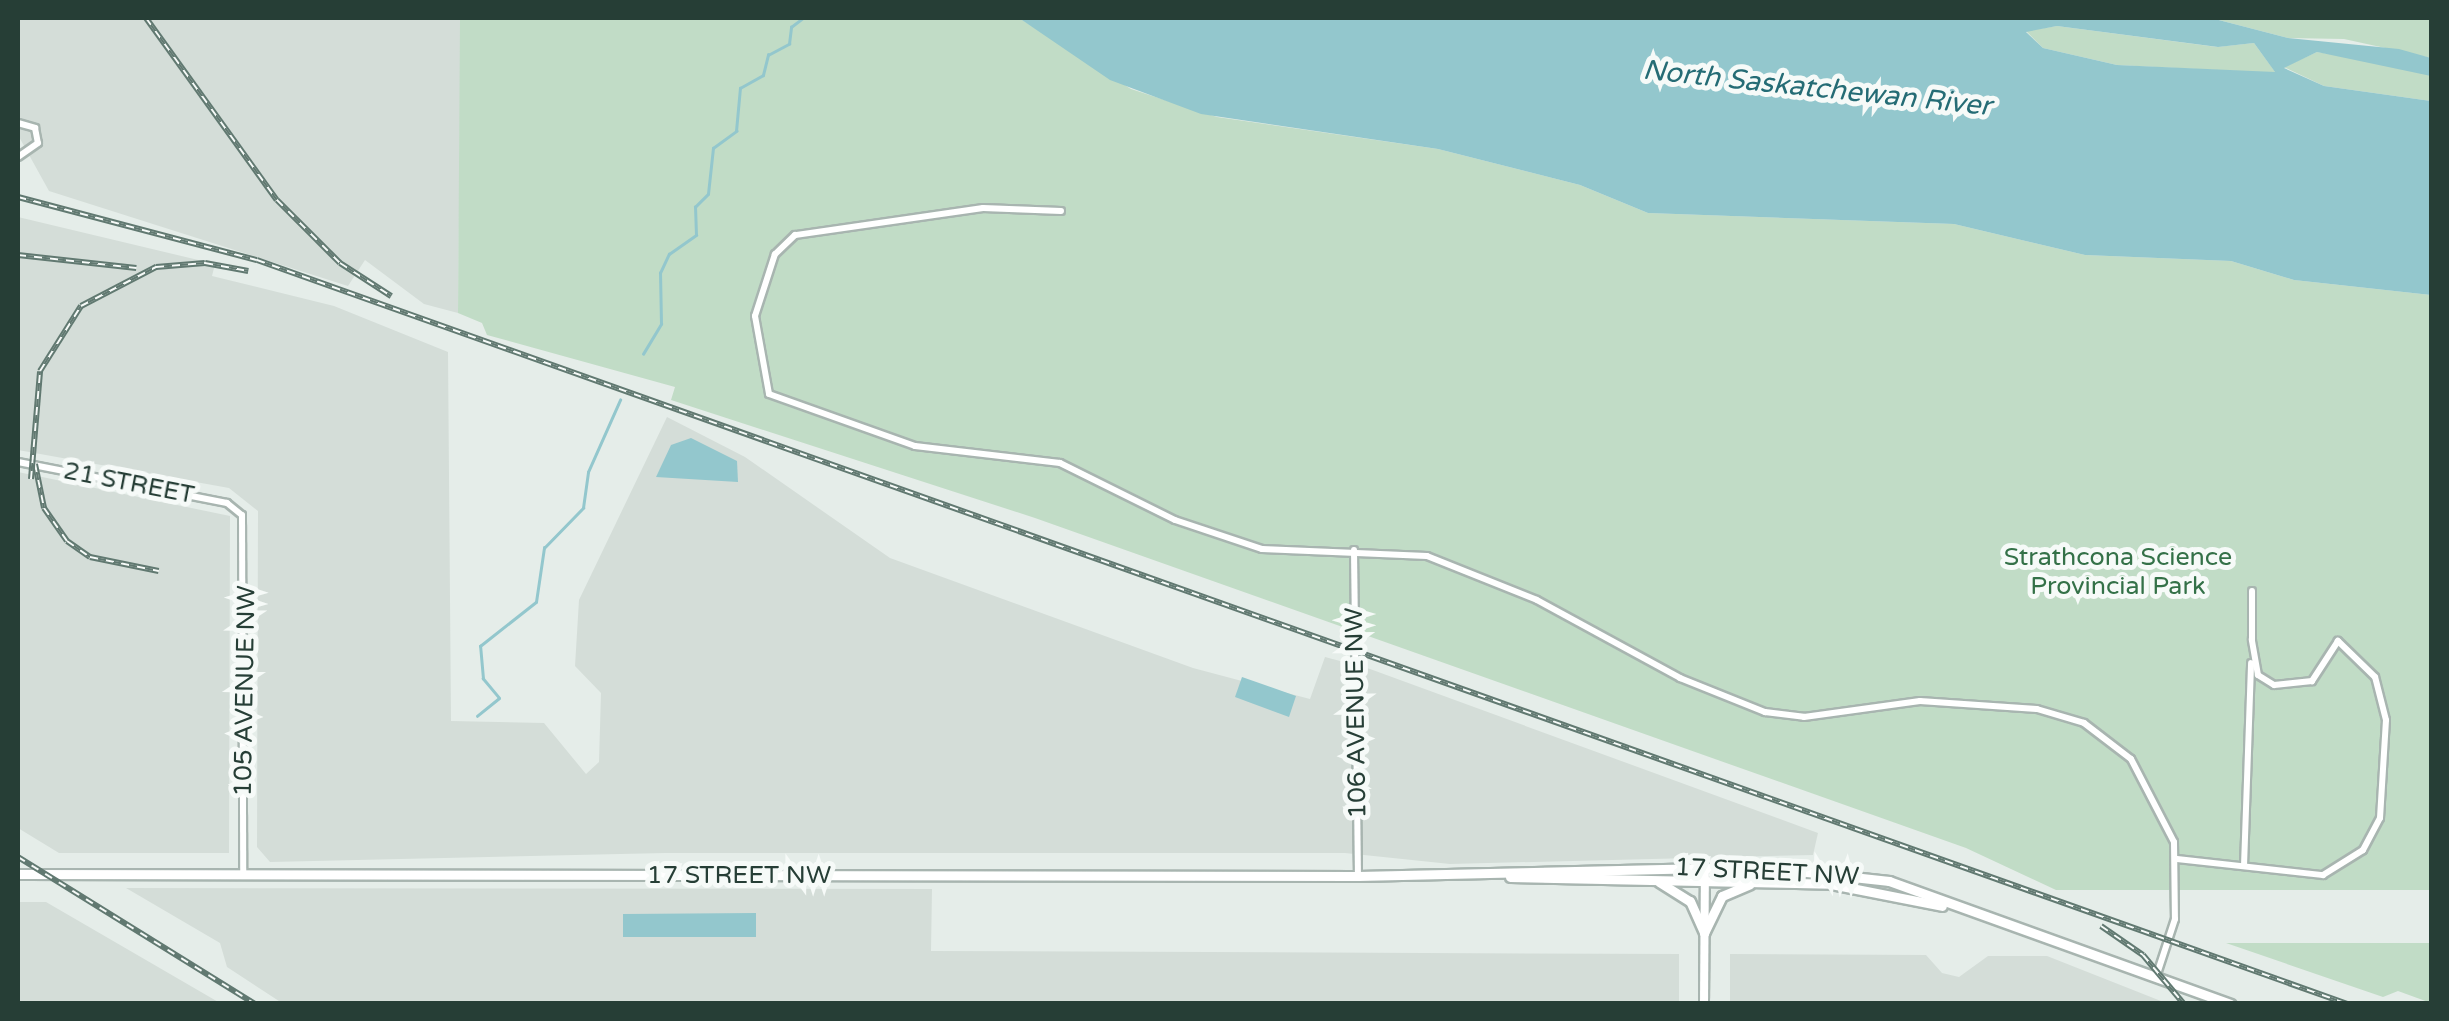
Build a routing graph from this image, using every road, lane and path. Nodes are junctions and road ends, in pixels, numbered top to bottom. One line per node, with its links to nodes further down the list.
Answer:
1 (18, 123): 2 (street)
2 (18, 157)
3 (1060, 211): 6 (street)
4 (18, 462): 5 (street, 21 STREET)
5 (238, 510): 13 (street, 105 AVENUE NW)
6 (1354, 550): 9 (street); 15 (street, 106 AVENUE NW)
7 (2252, 591): 8 (street)
8 (2252, 640): 11 (street); 11 (street)
9 (2177, 859): 11 (street); 21 (street)
10 (1705, 866): 14 (main road, 17 STREET NW); 17 (street); 19 (main road, 17 STREET NW)
11 (2244, 866)
12 (18, 874): 13 (main road, 17 STREET NW)
13 (243, 874): 15 (main road, 17 STREET NW)
14 (1461, 875): 15 (main road, 17 STREET NW); 16 (main road, 17 STREET NW)
15 (1358, 876)
16 (1654, 880): 17 (main road, 17 STREET NW); 20 (main road)
17 (1706, 880): 18 (main road, 17 STREET NW); 20 (street)
18 (1760, 880): 19 (main road, 17 STREET NW); 20 (main road)
19 (1984, 916): 21 (main road, 17 STREET NW)
20 (1704, 933): 22 (street)
21 (2156, 977): 23 (main road, 17 STREET NW)
22 (1704, 1004)
23 (2231, 1004)

